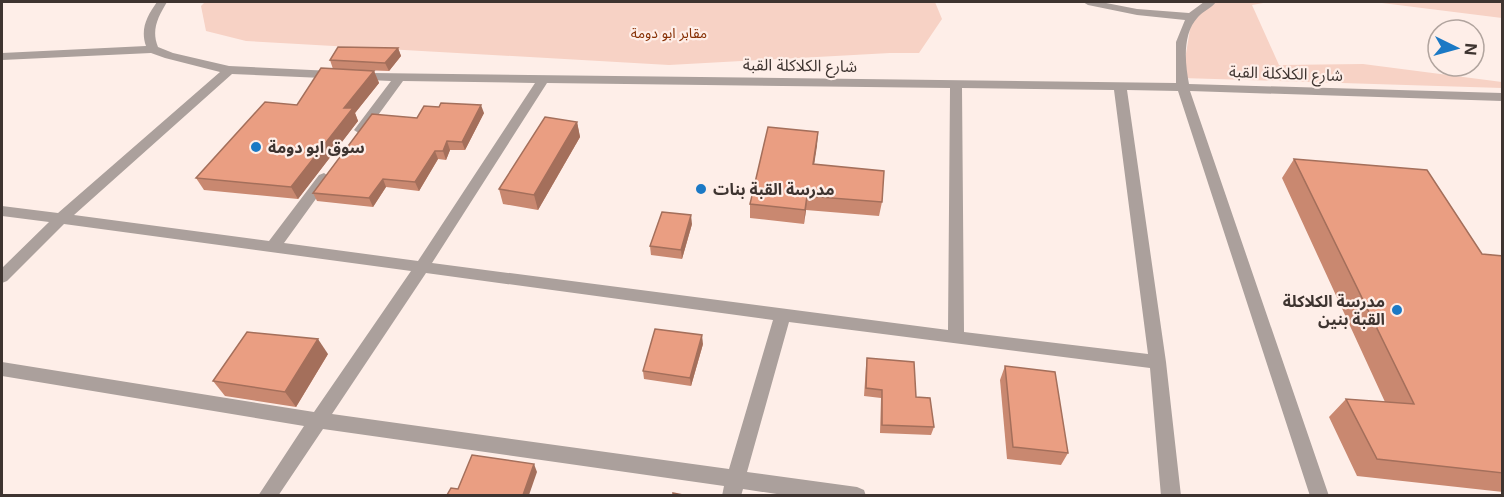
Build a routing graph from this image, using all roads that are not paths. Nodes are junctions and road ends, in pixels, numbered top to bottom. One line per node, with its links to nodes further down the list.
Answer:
1 (162, 2): 5 (street)
2 (1088, 2): 4 (street)
3 (1211, 2): 4 (street)
4 (1192, 17): 12 (street)
5 (153, 49): 6 (street); 7 (street, شارع الكلاكلة القبة)
6 (2, 56)
7 (229, 70): 8 (street, شارع الكلاكلة القبة); 17 (street)
8 (400, 77): 9 (street, شارع الكلاكلة القبة); 14 (street)
9 (544, 78): 10 (street, شارع الكلاكلة القبة); 19 (street)
10 (956, 84): 11 (street, شارع الكلاكلة القبة); 22 (street)
11 (1120, 86): 12 (street, شارع الكلاكلة القبة); 23 (street)
12 (1183, 87): 13 (street, شارع الكلاكلة القبة); 30 (street)
13 (1503, 97)
14 (350, 143)
15 (336, 162): 18 (street)
16 (2, 211): 17 (street)
17 (60, 220): 18 (street); 20 (street)
18 (273, 247): 19 (street)
19 (421, 268): 21 (street); 25 (street)
20 (2, 277)
21 (783, 315): 22 (street); 26 (street)
22 (956, 338): 23 (street)
23 (1158, 362): 29 (street)
24 (2, 369): 25 (street)
25 (316, 420): 26 (street); 27 (street)
26 (733, 488): 28 (street)
27 (267, 495)
28 (857, 495)
29 (1171, 495)
30 (1320, 495)

